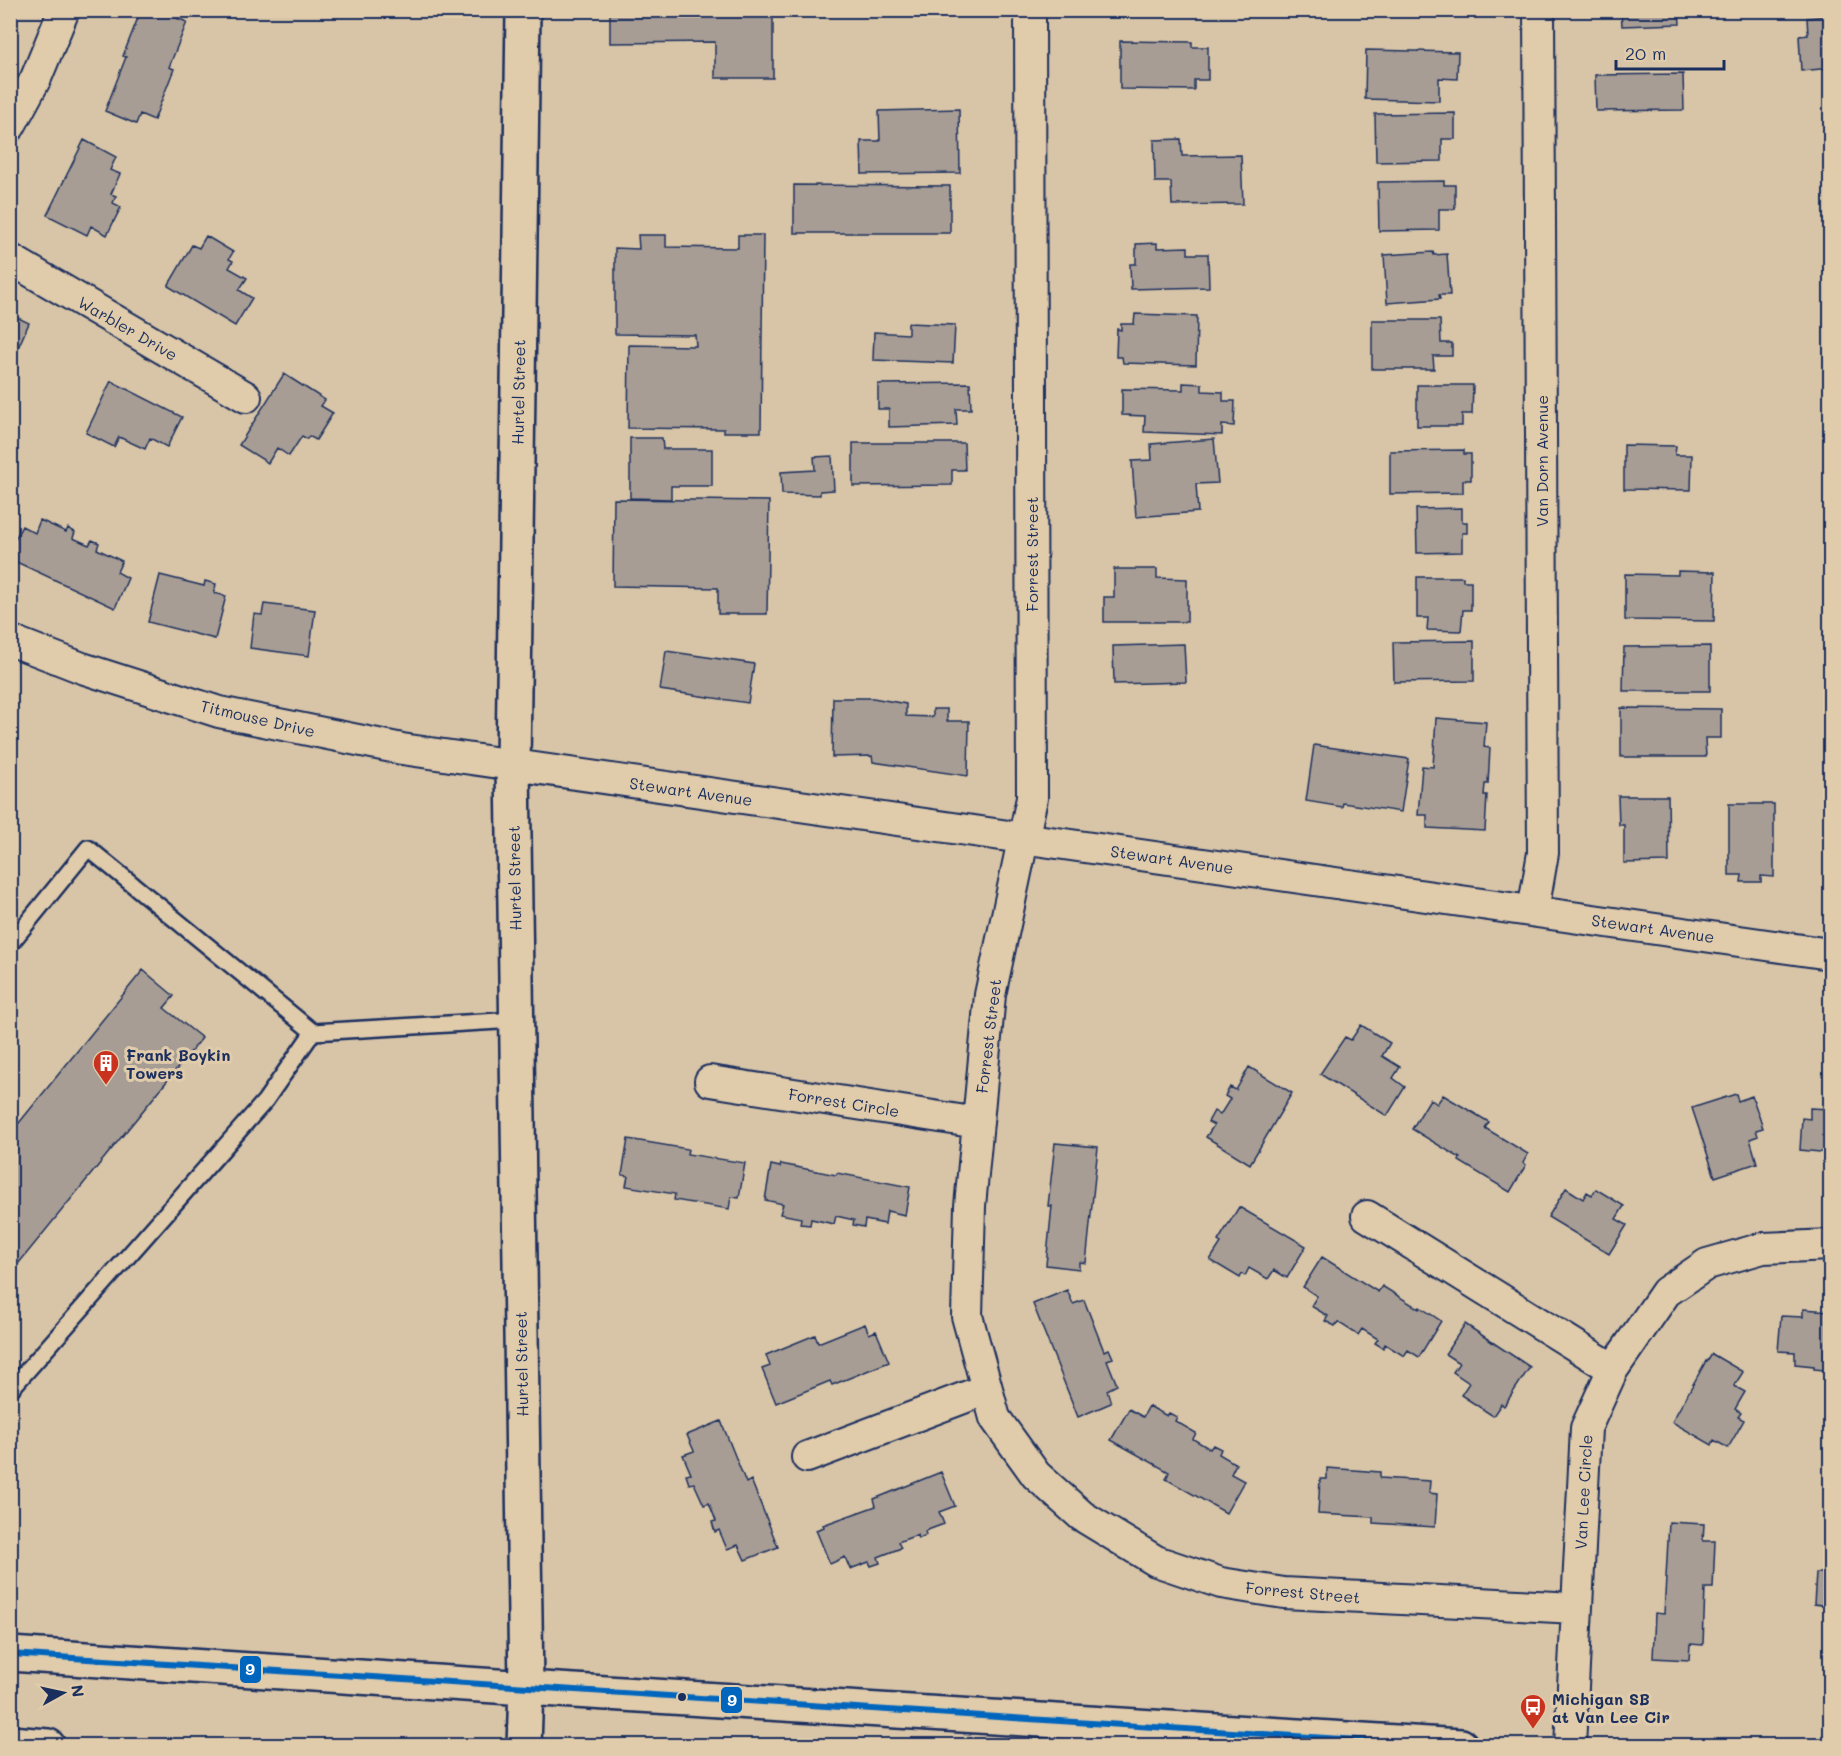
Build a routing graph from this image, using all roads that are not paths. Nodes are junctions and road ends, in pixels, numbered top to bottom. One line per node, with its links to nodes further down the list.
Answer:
1 (64, 10): 5 (street)
2 (523, 10): 9 (street, Hurtel Street)
3 (1030, 10): 10 (street, Forrest Street)
4 (1539, 10): 11 (street, Van Dorn Avenue)
5 (10, 126)
6 (10, 259): 7 (street, Warbler Drive)
7 (246, 397)
8 (10, 640): 9 (street, Titmouse Drive)
9 (513, 765): 10 (street, Stewart Avenue); 14 (street, Hurtel Street)
10 (1024, 838): 11 (street, Stewart Avenue); 17 (street, Forrest Street)
11 (1533, 911): 13 (street, Stewart Avenue)
12 (10, 944): 15 (lane)
13 (1830, 954)
14 (516, 1020): 15 (lane); 26 (street, Hurtel Street)
15 (313, 1032): 22 (lane)
16 (711, 1082): 17 (street, Forrest Circle)
17 (978, 1123): 21 (street, Forrest Street)
18 (1367, 1216): 20 (street)
19 (1830, 1245): 20 (street, Van Lee Circle)
20 (1612, 1369): 24 (street, Van Lee Circle)
21 (987, 1389): 23 (street); 24 (street, Forrest Street)
22 (10, 1390)
23 (807, 1457)
24 (1576, 1608): 31 (street, Van Lee Circle)
25 (10, 1654): 26 (street)
26 (526, 1688): 29 (street, Hurtel Street); 30 (street)
27 (10, 1743): 28 (street)
28 (48, 1746)
29 (524, 1746)
30 (1461, 1746)
31 (1570, 1746)

